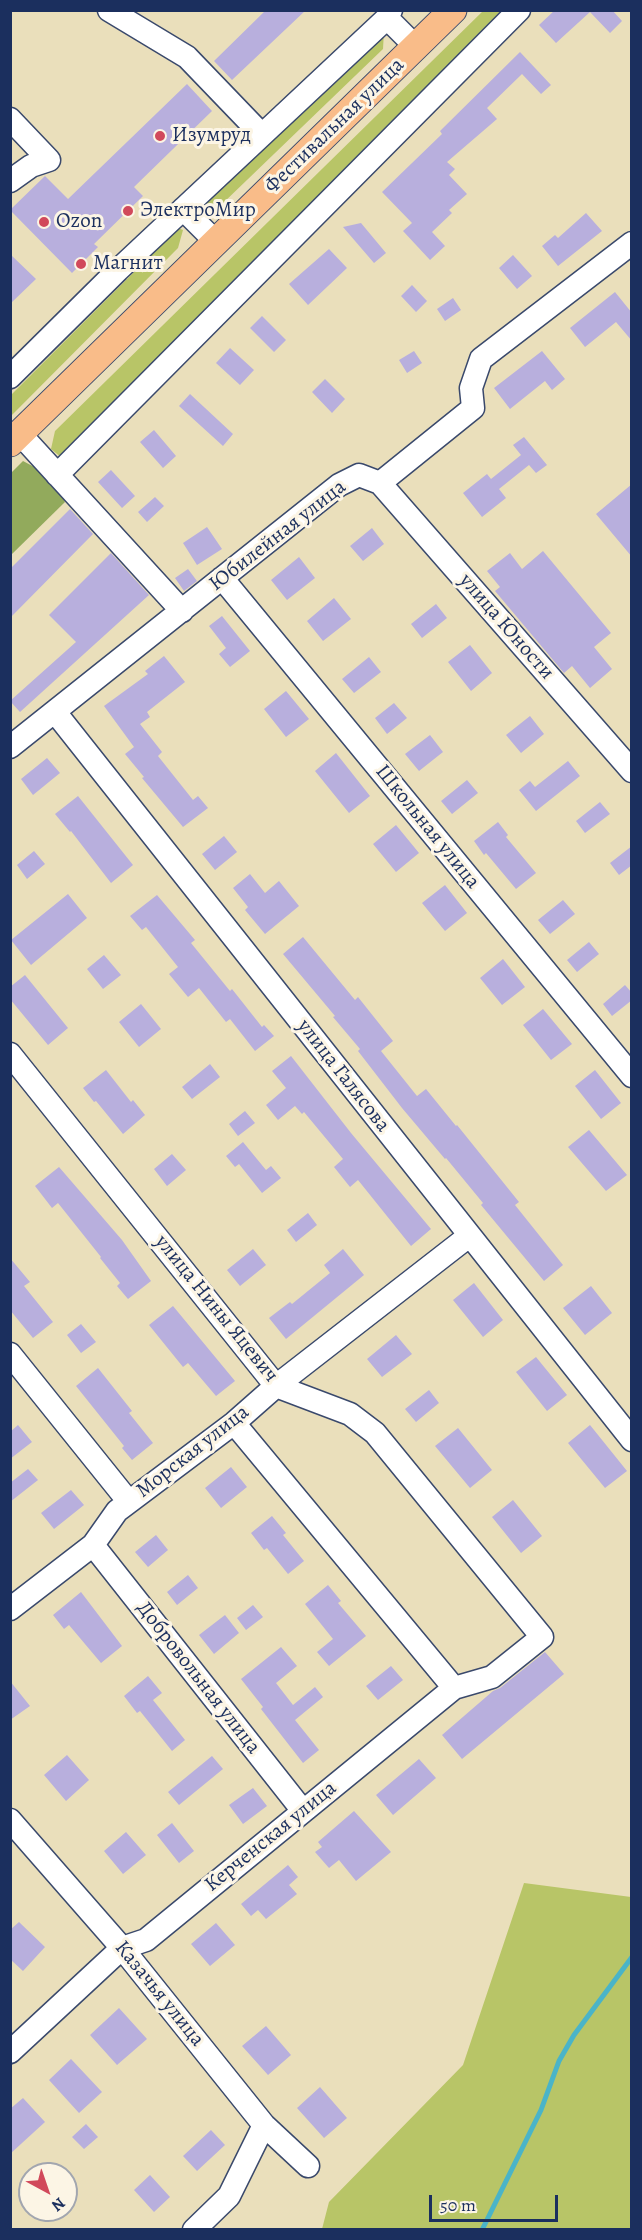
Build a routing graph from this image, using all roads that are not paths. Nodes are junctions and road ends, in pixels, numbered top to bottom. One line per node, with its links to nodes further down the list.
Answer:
1 (109, 10): 7 (street)
2 (453, 10): 5 (main road, Фестивальная улица)
3 (519, 10): 14 (street)
4 (389, 14): 5 (street); 7 (street)
5 (416, 47): 10 (main road, Фестивальная улица)
6 (10, 119): 8 (street)
7 (262, 135): 9 (street)
8 (10, 182)
9 (183, 209): 10 (street); 12 (street)
10 (216, 242): 13 (main road, Фестивальная улица)
11 (632, 243): 15 (street, Юбилейная улица)
12 (10, 377)
13 (15, 438): 14 (street)
14 (57, 475): 17 (street)
15 (380, 483): 16 (street, Юбилейная улица); 20 (street, улица Юности)
16 (222, 578): 17 (street, Юбилейная улица); 22 (street, Школьная улица)
17 (182, 610): 18 (street, Юбилейная улица)
18 (55, 712): 19 (street, Юбилейная улица); 23 (street, улица Галясова)
19 (10, 747)
20 (632, 771)
21 (10, 1054): 25 (street, улица Нины Яцевич)
22 (632, 1076)
23 (469, 1236): 25 (street, Морская улица); 27 (street, улица Галясова)
24 (10, 1354): 28 (street)
25 (276, 1386): 26 (street, Морская улица); 31 (street, улица Нины Яцевич)
26 (234, 1423): 28 (street, Морская улица); 32 (street)
27 (632, 1440)
28 (129, 1502): 29 (street, Морская улица)
29 (93, 1545): 30 (street, Морская улица); 33 (street, Добровольная улица)
30 (10, 1609)
31 (542, 1637): 32 (street, Керченская улица)
32 (454, 1688): 33 (street, Керченская улица)
33 (303, 1811): 35 (street, Керченская улица)
34 (10, 1820): 35 (street, Казачья улица)
35 (123, 1948): 36 (street, Керченская улица); 37 (street, Казачья улица)
36 (10, 2052)
37 (264, 2125): 38 (street, Казачья улица); 39 (street)
38 (308, 2166)
39 (194, 2229)

